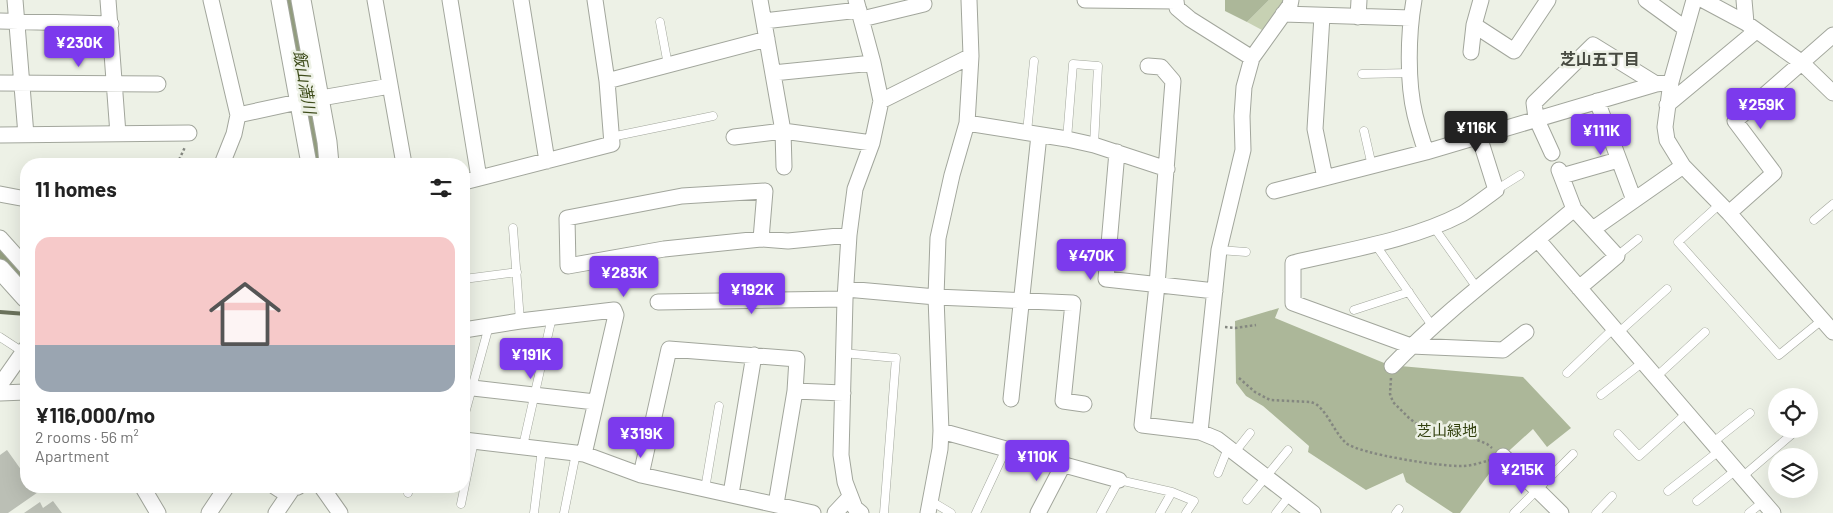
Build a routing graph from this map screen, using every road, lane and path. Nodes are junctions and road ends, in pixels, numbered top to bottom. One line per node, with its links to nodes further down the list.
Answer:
1 (15, 0): 29 (street)
2 (108, 0): 32 (street)
3 (211, 0): 62 (street)
4 (279, 0): 58 (street)
5 (302, 0): 58 (street)
6 (375, 0): 56 (street)
7 (450, 0): 94 (street)
8 (521, 0): 88 (street)
9 (595, 0): 49 (street)
10 (760, 0): 30 (street)
11 (969, 0): 39 (street)
12 (1086, 0): 40 (street)
13 (1291, 0): 24 (street)
14 (1359, 0): 26 (street)
15 (1414, 0): 27 (street)
16 (1481, 0): 33 (street)
17 (1548, 0): 33 (street)
18 (1646, 0): 35 (street)
19 (1694, 0): 35 (street)
20 (1703, 0): 34 (street)
21 (1744, 0): 34 (street)
22 (924, 4): 23 (street)
23 (859, 10): 30 (street); 43 (street)
24 (1283, 14): 25 (street); 40 (street)
25 (1322, 16): 26 (street); 95 (street)
26 (1358, 17): 27 (street)
27 (1411, 18): 47 (street)
28 (0, 21): 29 (street)
29 (17, 21): 32 (street); 53 (street)
30 (764, 21): 37 (street)
31 (660, 22): 44 (lane)
32 (111, 24): 52 (street)
33 (1474, 25): 38 (street)
34 (1751, 27): 42 (street); 61 (street)
35 (1686, 30): 50 (street)
36 (1833, 35): 42 (street)
37 (767, 39): 44 (street); 46 (street)
38 (1471, 52)
39 (971, 56): 59 (street); 65 (street)
40 (1252, 58): 115 (street)
41 (1034, 61): 70 (lane)
42 (1801, 62): 57 (street); 104 (street)
43 (873, 63): 46 (street); 59 (street)
44 (668, 64): 49 (street)
45 (1148, 66): 92 (street)
46 (773, 73): 66 (street)
47 (1410, 73): 48 (lane); 80 (street)
48 (1362, 74)
49 (606, 80): 74 (street)
50 (1671, 82): 55 (street); 61 (street)
51 (0, 83): 53 (street)
52 (115, 83): 53 (street); 54 (street); 68 (street)
53 (22, 84): 72 (street)
54 (158, 84)
55 (1656, 84): 60 (street); 64 (street)
56 (390, 86): 58 (street); 86 (street)
57 (1833, 93)
58 (308, 100): 62 (street); 84 (street); 85 (street)
59 (881, 101): 77 (street)
60 (1597, 101): 64 (street); 87 (street)
61 (1667, 106): 90 (street)
62 (238, 115): 83 (street)
63 (714, 116): 74 (lane)
64 (1536, 118): 73 (street); 81 (street)
65 (968, 123): 70 (street); 130 (street)
66 (783, 131): 75 (street); 77 (street); 91 (street)
67 (1364, 131): 89 (lane)
68 (118, 134): 69 (street); 72 (street)
69 (189, 134): 82 (path)
70 (1033, 134): 76 (street); 131 (street)
71 (0, 135): 72 (street)
72 (26, 135)
73 (1479, 136): 80 (street); 97 (street)
74 (611, 137): 88 (street)
75 (734, 137)
76 (1068, 139): 78 (street); 78 (lane)
77 (872, 143): 109 (street)
78 (1094, 145): 79 (street)
79 (1117, 152): 92 (street); 122 (street)
80 (1426, 152): 89 (street)
81 (1552, 153)
82 (181, 158)
83 (224, 158)
84 (309, 158)
85 (327, 158)
86 (403, 158)
87 (1618, 160): 101 (street); 103 (street)
88 (547, 161): 94 (street)
89 (1372, 166): 95 (street)
90 (1683, 166): 101 (street); 104 (street)
91 (784, 167)
92 (1167, 169): 122 (street)
93 (1520, 175): 97 (lane)
94 (479, 178): 96 (street)
95 (1326, 178): 98 (street)
96 (470, 180)
97 (1496, 190): 106 (street)
98 (1274, 191)
99 (0, 194): 100 (street)
100 (20, 198)
101 (1634, 200): 108 (street)
102 (1833, 204): 105 (lane)
103 (1574, 209): 108 (street); 113 (street)
104 (1724, 209): 140 (street); 140 (lane)
105 (1814, 220)
106 (1432, 226): 114 (street); 123 (lane)
107 (513, 228): 120 (lane)
108 (1593, 229): 117 (street)
109 (849, 235): 111 (street); 129 (street)
110 (0, 238): 118 (street)
111 (761, 238): 111 (street)
112 (1638, 239): 117 (lane)
113 (1538, 240): 123 (street); 124 (street)
114 (1375, 244): 128 (lane); 146 (street)
115 (1219, 250): 116 (lane); 127 (street)
116 (1246, 252)
117 (1616, 256): 124 (street)
118 (20, 260)
119 (0, 269): 126 (street)
120 (517, 272): 121 (lane); 135 (lane)
121 (470, 278)
122 (1157, 285): 127 (street); 172 (street)
123 (1478, 288): 139 (street)
124 (1579, 288): 142 (street)
125 (1667, 289): 142 (lane)
126 (20, 291)
127 (1214, 291): 138 (street)
128 (1409, 292): 133 (lane); 139 (lane)
129 (845, 294): 130 (street); 132 (street); 148 (street)
130 (936, 297): 131 (street); 171 (street)
131 (1021, 301): 165 (street); 167 (street)
132 (658, 302)
133 (1354, 310)
134 (552, 317): 135 (street); 164 (lane); 166 (street)
135 (520, 321): 137 (street)
136 (1256, 325): 138 (path)
137 (489, 326): 141 (street); 156 (lane)
138 (1212, 326): 172 (street)
139 (1433, 327): 146 (street)
140 (1829, 327)
141 (470, 329)
142 (1616, 331): 151 (street); 153 (lane)
143 (1526, 332): 146 (street)
144 (1705, 332): 154 (lane)
145 (0, 337): 147 (lane)
146 (1411, 346): 152 (street)
147 (20, 347)
148 (843, 353): 161 (street); 219 (lane)
149 (754, 355): 159 (street); 189 (street); 201 (street)
150 (20, 357): 157 (street)
151 (1643, 362): 154 (street); 163 (lane)
152 (1392, 366): 185 (path)
153 (1567, 373)
154 (1656, 377): 169 (street)
155 (1239, 378): 185 (path)
156 (470, 380)
157 (0, 385)
158 (470, 388): 164 (street)
159 (795, 391): 161 (street); 207 (street)
160 (20, 392): 162 (street)
161 (843, 392): 210 (street)
162 (0, 393)
163 (1601, 395)
164 (534, 396): 166 (street); 177 (lane)
165 (1011, 399)
166 (595, 402): 183 (street)
167 (1084, 404)
168 (719, 406): 192 (lane)
169 (1687, 413): 174 (lane); 178 (street)
170 (1750, 413): 178 (lane)
171 (941, 431): 180 (street); 208 (street)
172 (1200, 432): 181 (street)
173 (1250, 432): 181 (lane)
174 (1618, 434)
175 (1787, 438): 188 (lane)
176 (470, 440): 177 (street)
177 (523, 446): 179 (street)
178 (1716, 447): 188 (street); 194 (lane)
179 (542, 449): 183 (street); 215 (lane)
180 (1006, 449): 186 (street); 221 (lane)
181 (1232, 450): 187 (lane); 190 (street)
182 (1288, 450): 190 (lane)
183 (580, 454): 189 (street); 216 (lane)
184 (1573, 454): 193 (lane)
185 (1503, 456): 193 (street)
186 (1063, 465): 191 (street); 222 (street)
187 (1218, 473)
188 (1739, 474): 205 (lane); 209 (street)
189 (641, 475): 192 (street)
190 (1267, 476): 202 (street); 204 (lane)
191 (1119, 480): 195 (lane); 223 (lane)
192 (705, 489): 201 (street)
193 (1538, 489): 228 (lane); 229 (street)
194 (1668, 491)
195 (1172, 492): 224 (lane); 225 (lane)
196 (148, 493): 211 (street)
197 (222, 493): 212 (street)
198 (292, 493): 213 (street)
199 (326, 493): 214 (street)
200 (462, 493): 206 (lane)
201 (731, 494): 207 (street)
202 (1290, 494): 226 (lane); 227 (street)
203 (1612, 496): 230 (lane)
204 (1247, 500)
205 (1697, 501)
206 (461, 504)
207 (776, 504): 217 (street)
208 (930, 507): 220 (lane)
209 (1768, 507): 231 (lane)
210 (854, 508): 218 (street)
211 (158, 513)
212 (209, 513)
213 (276, 513)
214 (340, 513)
215 (534, 513)
216 (564, 513)
217 (813, 513)
218 (834, 513)
219 (884, 513)
220 (952, 513)
221 (976, 513)
222 (1038, 513)
223 (1101, 513)
224 (1160, 513)
225 (1186, 513)
226 (1276, 513)
227 (1313, 513)
228 (1514, 513)
229 (1562, 513)
230 (1596, 513)
231 (1749, 513)

